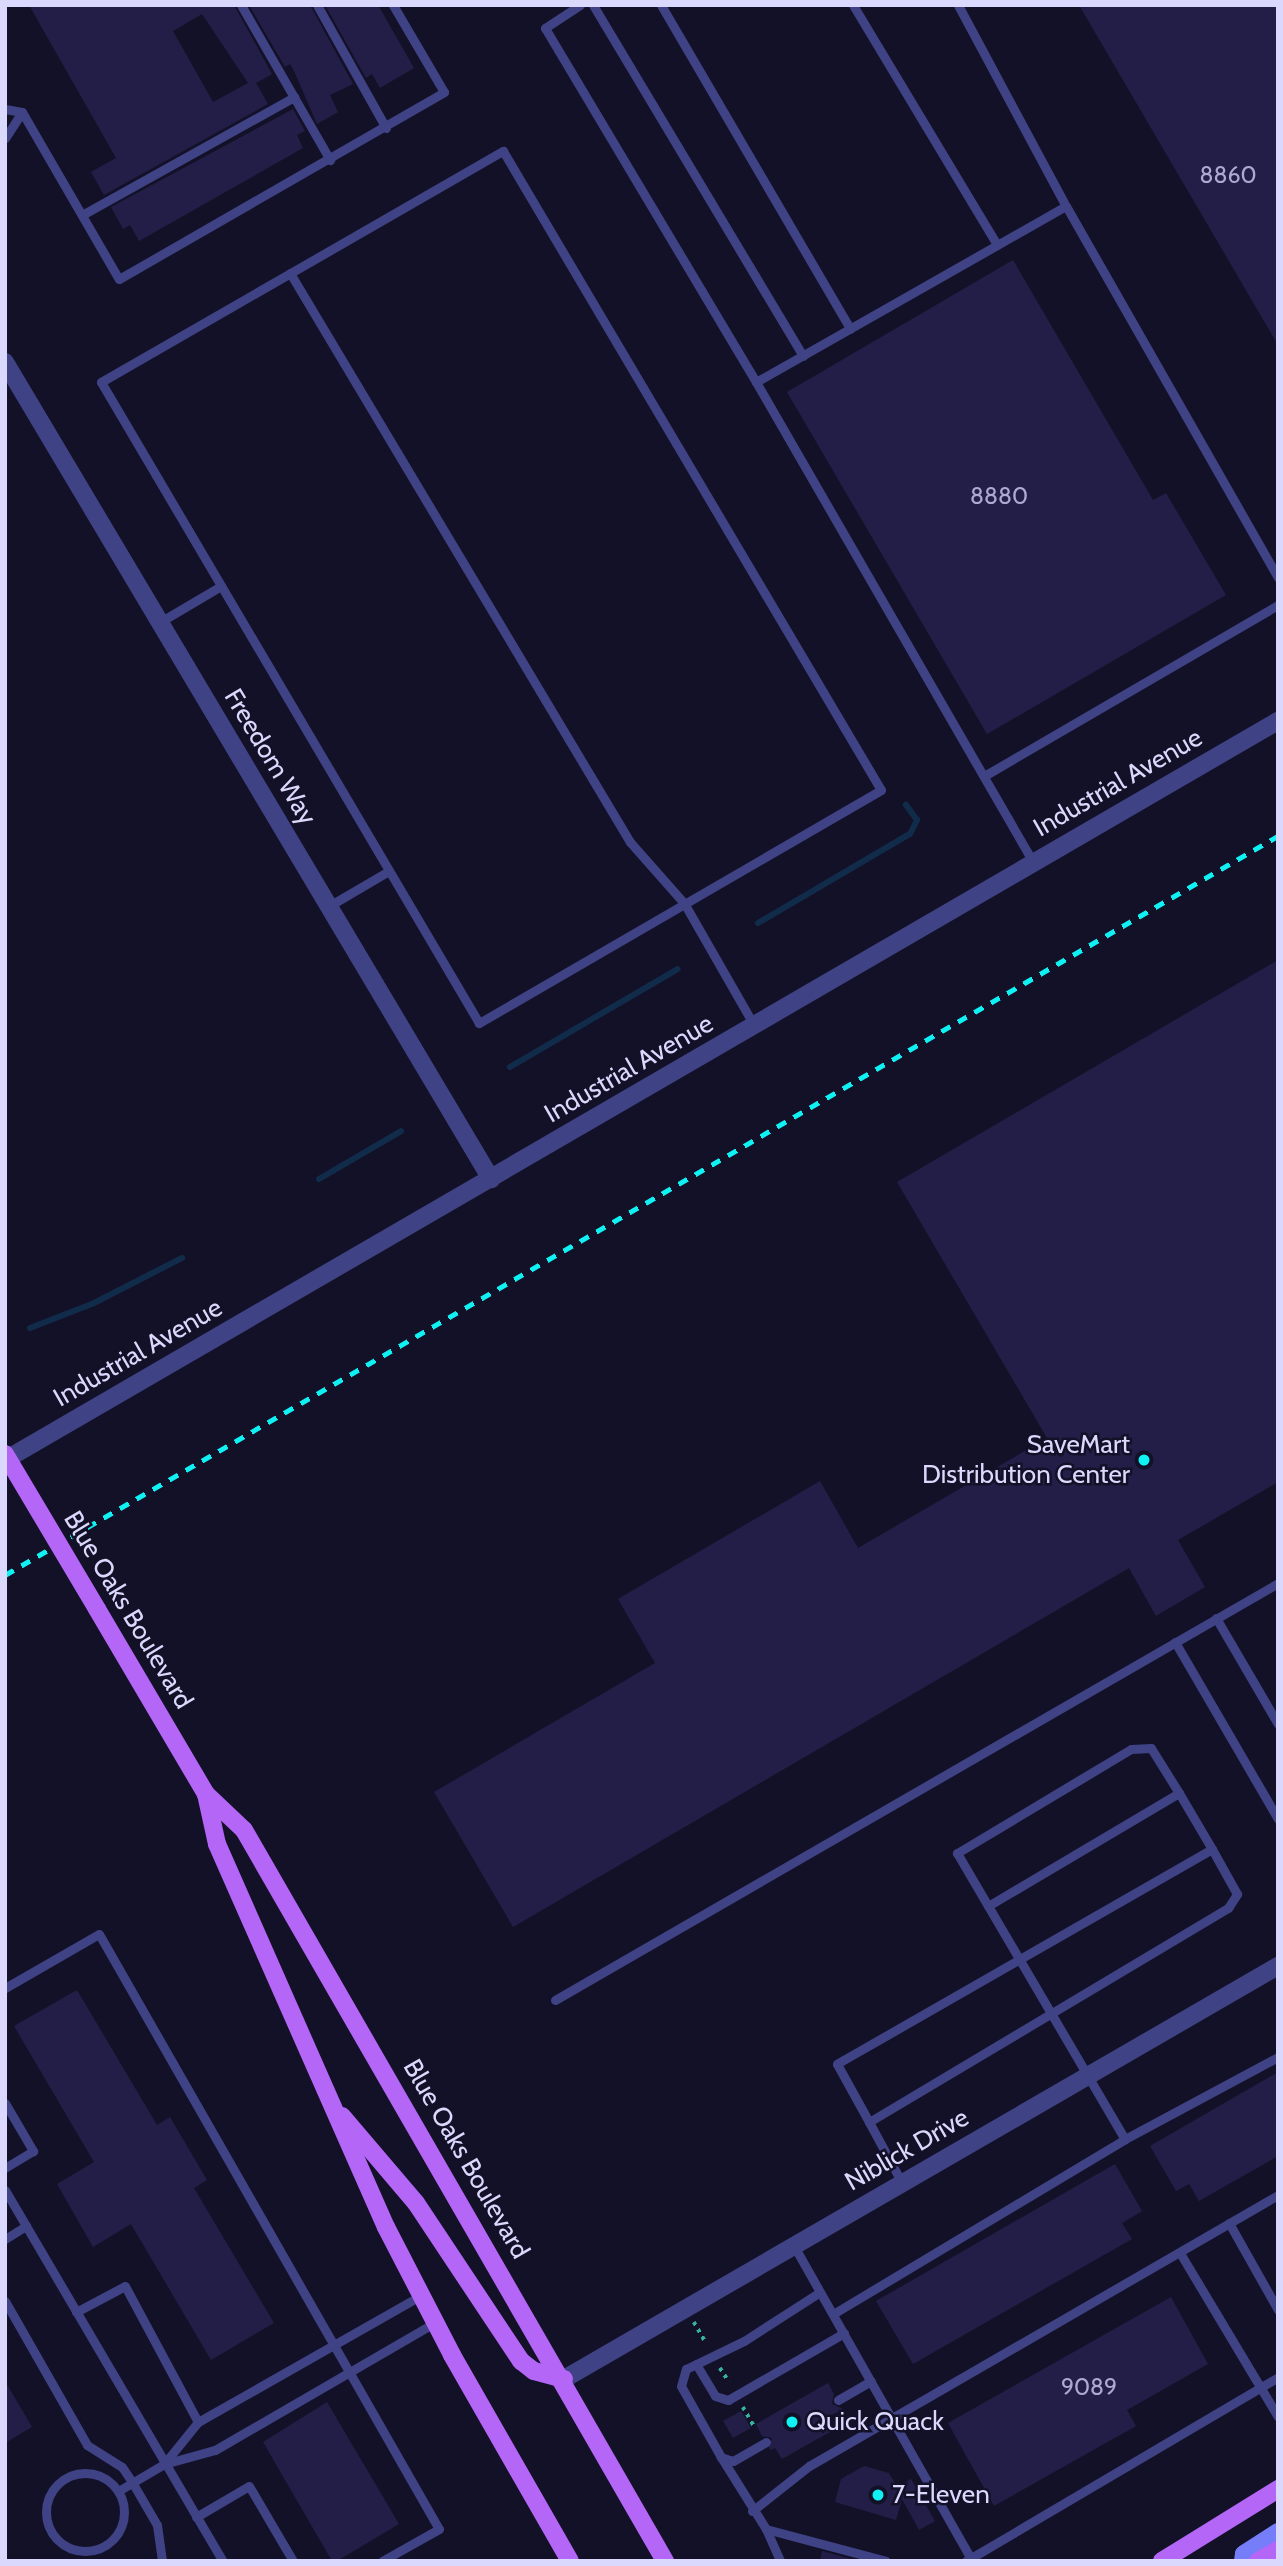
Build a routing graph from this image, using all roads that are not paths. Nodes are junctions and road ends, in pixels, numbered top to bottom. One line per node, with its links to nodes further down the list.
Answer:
1 (241, 5): 9 (lane)
2 (317, 5): 12 (lane)
3 (393, 5): 12 (lane)
4 (580, 5): 22 (lane)
5 (593, 5): 20 (lane)
6 (661, 5): 19 (lane)
7 (853, 5): 17 (lane)
8 (958, 5): 15 (lane)
9 (294, 97): 14 (lane); 16 (lane)
10 (5, 109): 11 (lane)
11 (22, 112): 13 (lane); 16 (lane)
12 (386, 128): 14 (lane)
13 (5, 138)
14 (330, 160): 16 (lane)
15 (1066, 206): 17 (lane); 23 (lane)
16 (82, 215)
17 (997, 245): 19 (lane)
18 (290, 273): 24 (lane); 31 (lane); 31 (lane)
19 (850, 329): 20 (lane)
20 (803, 356): 22 (lane)
21 (6, 364): 26 (street, Freedom Way)
22 (756, 382): 28 (lane)
23 (1278, 578)
24 (221, 586): 26 (lane); 30 (lane)
25 (1278, 605): 28 (lane)
26 (160, 622): 32 (street, Freedom Way)
27 (1278, 721): 29 (street, Industrial Avenue)
28 (984, 776): 29 (lane)
29 (1034, 862): 33 (street, Industrial Avenue)
30 (390, 871): 31 (lane); 32 (lane)
31 (684, 903): 33 (lane)
32 (328, 906): 34 (street, Freedom Way)
33 (754, 1025): 34 (street, Industrial Avenue)
34 (491, 1179): 36 (street, Industrial Avenue)
35 (5, 1454): 42 (main road, Blue Oaks Boulevard, bridge)
36 (5, 1460)
37 (1278, 1583): 38 (lane)
38 (1216, 1618): 39 (lane); 40 (lane)
39 (1175, 1643): 43 (lane); 49 (lane)
40 (1278, 1724)
41 (1179, 1793): 44 (lane); 45 (lane); 45 (lane)
42 (206, 1794): 53 (main road, Blue Oaks Boulevard); 78 (main road, Blue Oaks Boulevard)
43 (1278, 1819)
44 (1212, 1849): 46 (lane); 50 (lane)
45 (988, 1906): 46 (lane)
46 (1019, 1960): 50 (lane); 55 (lane)
47 (1278, 1966): 52 (street, Niblick Drive)
48 (5, 1988): 74 (lane)
49 (555, 2000)
50 (1050, 2012): 52 (lane); 55 (lane)
51 (1278, 2057): 56 (lane)
52 (1087, 2076): 56 (lane); 58 (street, Niblick Drive)
53 (326, 2097): 67 (main road, Blue Oaks Boulevard); 78 (main road)
54 (5, 2103): 57 (lane)
55 (869, 2122): 58 (lane)
56 (1125, 2138): 71 (lane)
57 (5, 2168)
58 (902, 2183): 64 (street, Niblick Drive)
59 (5, 2190): 62 (lane)
60 (1278, 2195): 61 (lane)
61 (1229, 2223): 65 (lane); 69 (lane)
62 (26, 2226): 63 (lane); 70 (lane)
63 (5, 2239)
64 (794, 2246): 66 (lane); 78 (street, Niblick Drive)
65 (1180, 2253): 80 (lane); 83 (lane)
66 (820, 2292): 71 (lane); 75 (lane)
67 (420, 2296): 72 (main road, Blue Oaks Boulevard); 74 (lane)
68 (5, 2301): 88 (lane)
69 (1278, 2311)
70 (76, 2312): 84 (lane); 87 (lane)
71 (833, 2314): 73 (lane)
72 (434, 2323): 76 (lane); 101 (main road, Blue Oaks Boulevard)
73 (844, 2333): 75 (lane); 79 (lane)
74 (335, 2345): 76 (lane); 84 (lane)
75 (696, 2364): 86 (lane)
76 (349, 2369): 87 (lane); 100 (lane)
77 (1278, 2377): 80 (lane)
78 (564, 2379): 102 (main road, Blue Oaks Boulevard)
79 (872, 2381): 81 (lane); 83 (lane)
80 (1260, 2387): 82 (lane); 96 (lane)
81 (838, 2400)
82 (1278, 2417)
83 (893, 2418): 91 (lane); 96 (lane)
84 (198, 2422): 87 (lane)
85 (766, 2442): 86 (lane)
86 (721, 2457): 91 (lane)
87 (164, 2464): 88 (lane); 92 (lane)
88 (132, 2482): 90 (lane); 97 (lane)
89 (1278, 2489): 105 (main road)
90 (120, 2490): 90 (lane)
91 (752, 2511): 93 (lane)
92 (196, 2517): 98 (lane); 99 (lane)
93 (766, 2529): 103 (lane); 104 (lane)
94 (1278, 2532): 106 (main road)
95 (1278, 2550): 107 (main road)
96 (969, 2560)
97 (162, 2561)
98 (223, 2561)
99 (293, 2561)
100 (382, 2561)
101 (570, 2561)
102 (665, 2561)
103 (780, 2561)
104 (886, 2561)
105 (1162, 2561)
106 (1242, 2561)
107 (1258, 2561)

